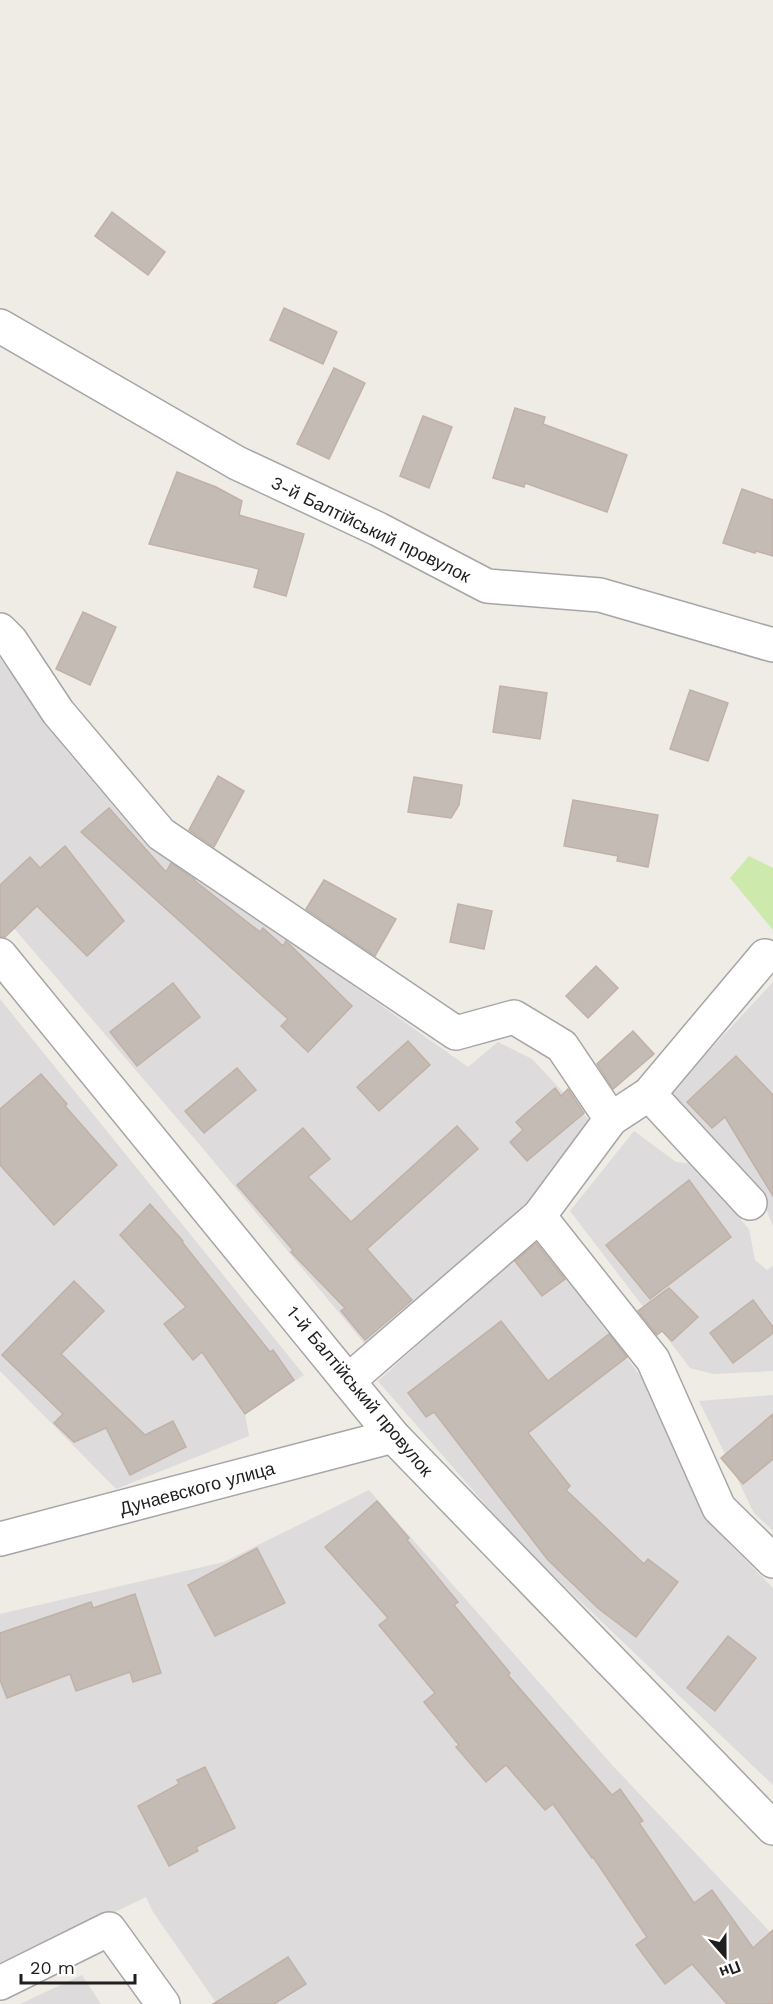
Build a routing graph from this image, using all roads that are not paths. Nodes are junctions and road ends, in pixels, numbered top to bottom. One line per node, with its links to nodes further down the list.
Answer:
1 (0, 326): 3 (street, 3-й Балтійський провулок)
2 (0, 630): 7 (street)
3 (773, 645)
4 (0, 955): 10 (street, 1-й Балтійський провулок)
5 (765, 956): 6 (street)
6 (649, 1094): 7 (street); 8 (street)
7 (611, 1119): 9 (street)
8 (750, 1203)
9 (539, 1216): 10 (street); 13 (street)
10 (348, 1381): 11 (street, 1-й Балтійський провулок)
11 (393, 1436): 12 (street, Дунаевского улица); 14 (street, 1-й Балтійський провулок)
12 (0, 1539)
13 (773, 1561)
14 (773, 1828)
15 (0, 1983): 16 (street)
16 (163, 2004)

